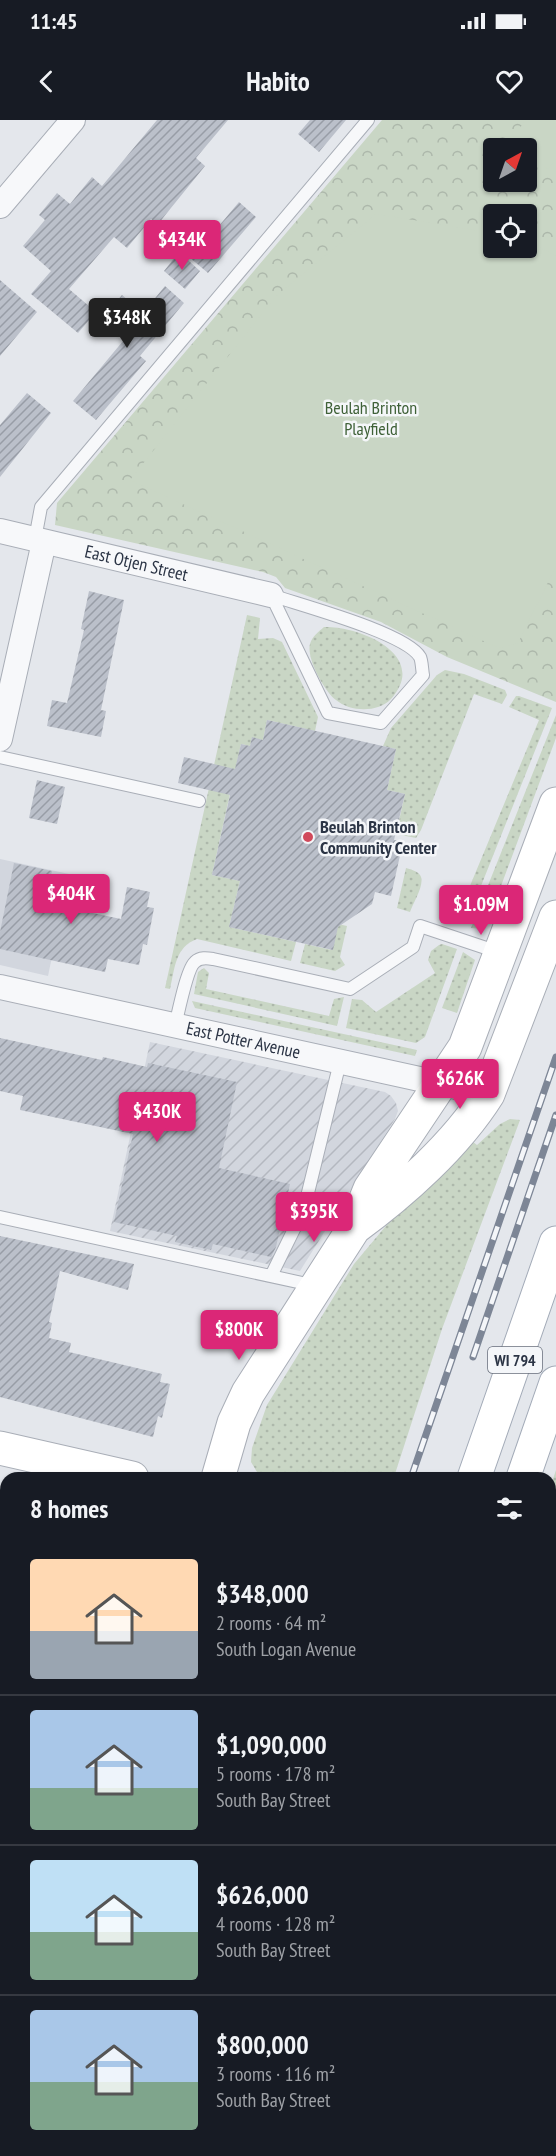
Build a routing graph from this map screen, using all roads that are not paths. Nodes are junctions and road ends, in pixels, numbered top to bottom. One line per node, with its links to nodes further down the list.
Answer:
1 (73, 120): 3 (street)
2 (368, 120): 5 (lane)
3 (0, 206)
4 (0, 531): 5 (street, East Otjen Street)
5 (40, 541): 6 (street, East Otjen Street); 7 (street)
6 (271, 595): 6 (lane)
7 (0, 739)
8 (0, 757): 9 (lane)
9 (199, 801)
10 (556, 804): 12 (main road)
11 (556, 917): 17 (main road)
12 (502, 954): 14 (lane); 16 (main road)
13 (0, 987): 14 (street, East Potter Avenue)
14 (175, 1026): 15 (street, East Potter Avenue)
15 (340, 1062): 16 (street, East Potter Avenue); 21 (lane)
16 (441, 1085): 17 (street, East Potter Avenue); 19 (main road)
17 (488, 1094): 19 (main road)
18 (0, 1217): 21 (lane)
19 (354, 1228): 22 (main road)
20 (556, 1243): 27 (main road, WI 794)
21 (271, 1276): 22 (lane)
22 (316, 1286): 26 (main road)
23 (556, 1383): 28 (main road, WI 794)
24 (0, 1448): 25 (main road)
25 (106, 1472)
26 (220, 1472)
27 (476, 1472)
28 (525, 1472)

